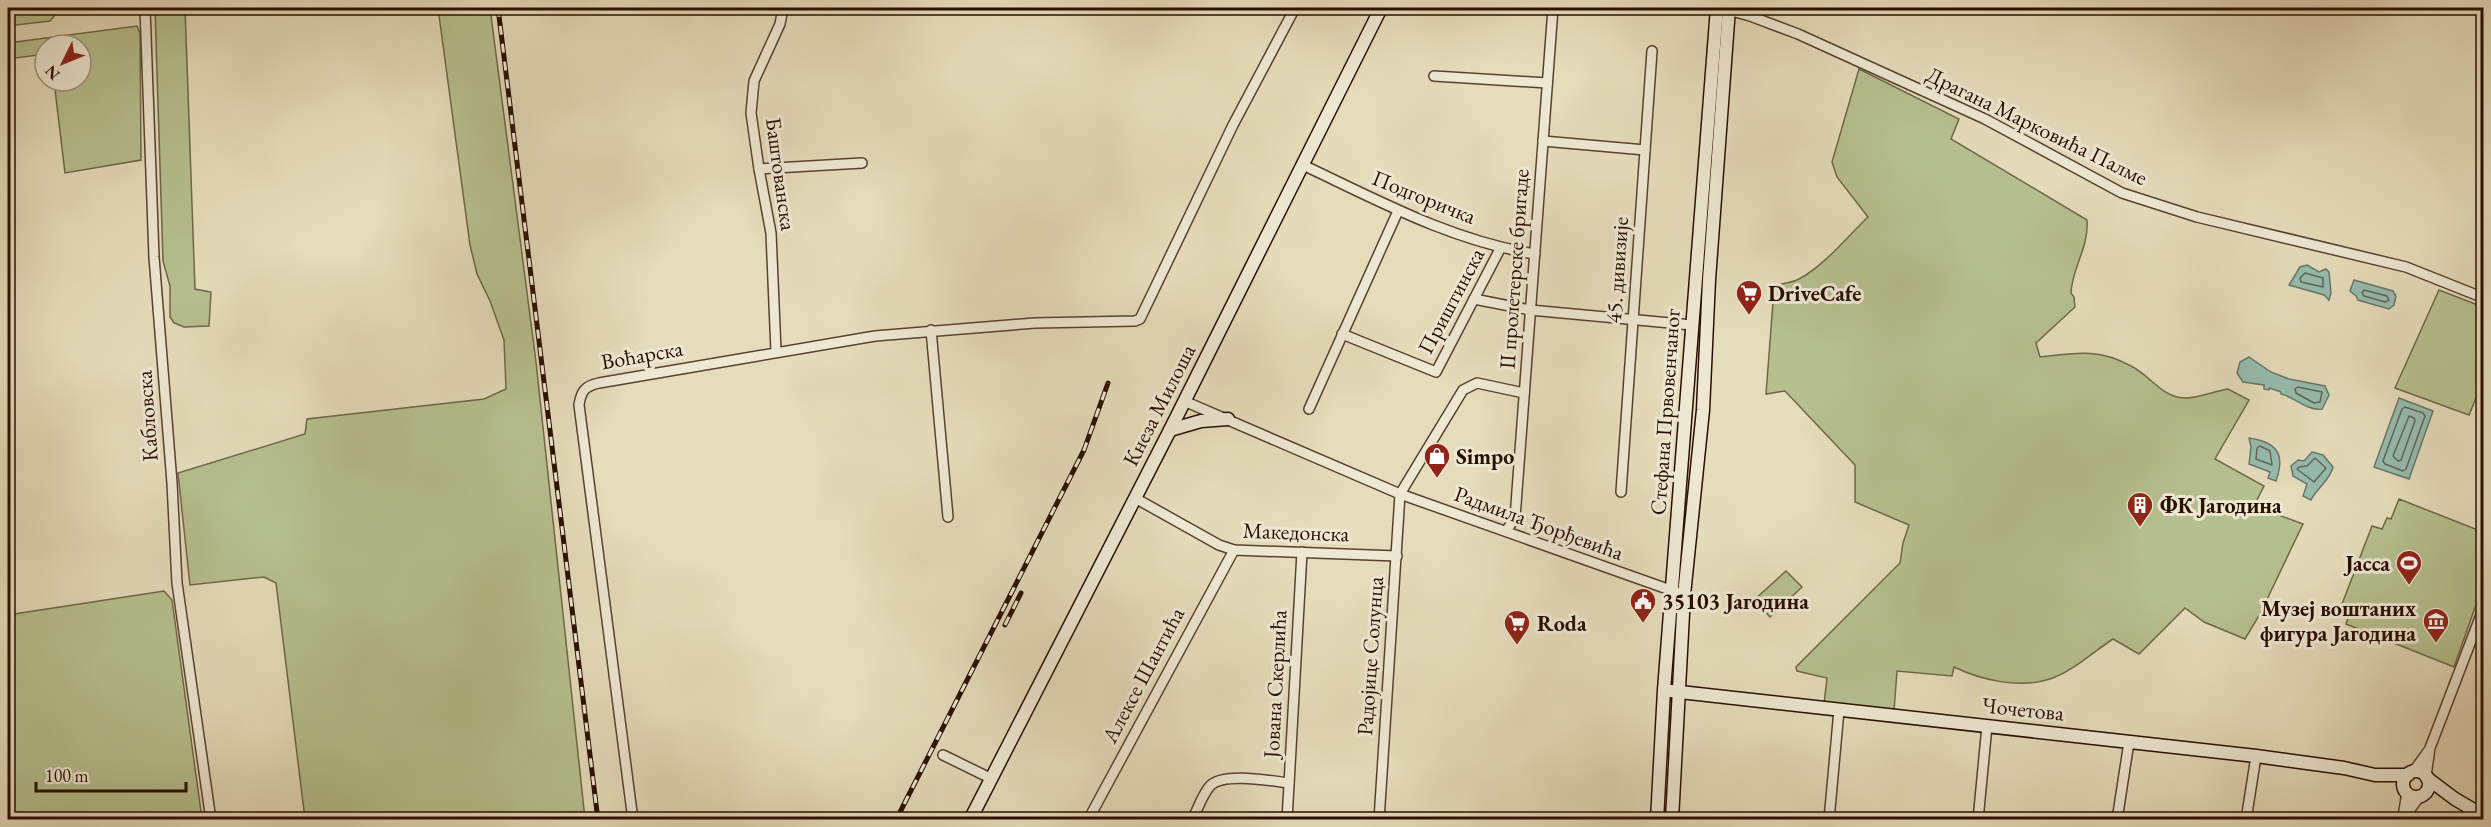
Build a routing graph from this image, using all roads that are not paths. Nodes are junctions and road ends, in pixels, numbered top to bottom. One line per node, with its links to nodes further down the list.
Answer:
1 (145, 8): 60 (street, Кабловска)
2 (783, 8): 14 (street, Баштованска)
3 (1295, 8): 25 (street, Воћарска)
4 (1381, 8): 13 (street, Кнеза Милоша)
5 (1553, 8): 9 (street, II пролетерске бригаде)
6 (1724, 8): 18 (street, Стефана Првовенчаног); 19 (street, Стефана Првовенчаног); 20 (street, Драгана Марковића Палме)
7 (1652, 51): 11 (street, 45. дивизије)
8 (1434, 76): 9 (street)
9 (1547, 83): 10 (street, II пролетерске бригаде)
10 (1543, 141): 11 (street); 17 (street, II пролетерске бригаде)
11 (1645, 150): 23 (street, 45. дивизије)
12 (862, 163): 14 (street)
13 (1302, 165): 15 (street, Подгоричка); 29 (street, Кнеза Милоша)
14 (759, 169): 27 (street, Баштованска)
15 (1398, 211): 16 (street, Подгоричка); 26 (street)
16 (1500, 249): 17 (street, Подгоричка); 21 (street, Приштинска)
17 (1534, 254): 22 (street, II пролетерске бригаде)
18 (1696, 279): 19 (street); 24 (street, Стефана Првовенчаног)
19 (1709, 280): 41 (street, Стефана Првовенчаног)
20 (2484, 298)
21 (1474, 299): 22 (street); 26 (street, Приштинска)
22 (1530, 310): 23 (street); 28 (street, II пролетерске бригаде)
23 (1633, 319): 24 (street); 33 (street, 45. дивизије)
24 (1692, 326): 41 (street, Стефана Првовенчаног)
25 (931, 330): 27 (street, Воћарска); 36 (street)
26 (1342, 334): 30 (street)
27 (776, 351): 61 (street, Воћарска)
28 (1524, 393): 34 (street); 37 (street, II пролетерске бригаде)
29 (1184, 400): 31 (street, Радмила Ђорђевића); 32 (street, Кнеза Милоша)
30 (1309, 409)
31 (1228, 419): 32 (street); 34 (street, Радмила Ђорђевића)
32 (1170, 430): 35 (street, Кнеза Милоша)
33 (1621, 492)
34 (1400, 494): 37 (street, Радмила Ђорђевића); 40 (street, Радојице Солунца)
35 (1135, 498): 38 (street, Македонска); 54 (street, Кнеза Милоша)
36 (948, 517)
37 (1506, 531): 41 (street, Радмила Ђорђевића)
38 (1233, 550): 39 (street, Македонска); 63 (street, Алексе Шантића)
39 (1302, 552): 40 (street, Македонска); 55 (street, Јована Скерлића)
40 (1397, 556): 66 (street, Радојице Солунца)
41 (1678, 593): 43 (street, Стефана Првовенчаног); 44 (street, Стефана Првовенчаног)
42 (2484, 607): 48 (street)
43 (1664, 690): 44 (street, Чочетова); 67 (street, Стефана Првовенчаног)
44 (1679, 692): 45 (street, Чочетова); 68 (street, Стефана Првовенчаног)
45 (1839, 710): 46 (street, Чочетова); 69 (street)
46 (1988, 726): 47 (street, Чочетова); 70 (street)
47 (2128, 741): 50 (street, Чочетова); 71 (street)
48 (2430, 748): 51 (street); 53 (street)
49 (943, 755): 54 (street)
50 (2256, 756): 52 (street, Чочетова); 72 (street)
51 (2410, 773): 52 (street, Чочетова); 53 (street, Чочетова); 56 (street)
52 (2375, 775): 56 (street, Чочетова)
53 (2427, 777): 57 (street); 58 (street, Чочетова)
54 (992, 779): 62 (street, Кнеза Милоша)
55 (1289, 783): 64 (street); 65 (street, Јована Скерлића)
56 (2406, 791): 57 (street, Чочетова); 73 (street)
57 (2421, 796): 58 (street, Чочетова); 73 (street)
58 (2455, 800): 59 (street, Чочетова)
59 (2484, 816)
60 (211, 819)
61 (633, 819)
62 (970, 819)
63 (1088, 819)
64 (1192, 819)
65 (1287, 819)
66 (1379, 819)
67 (1657, 819)
68 (1672, 819)
69 (1829, 819)
70 (1978, 819)
71 (2117, 819)
72 (2246, 819)
73 (2403, 819)

